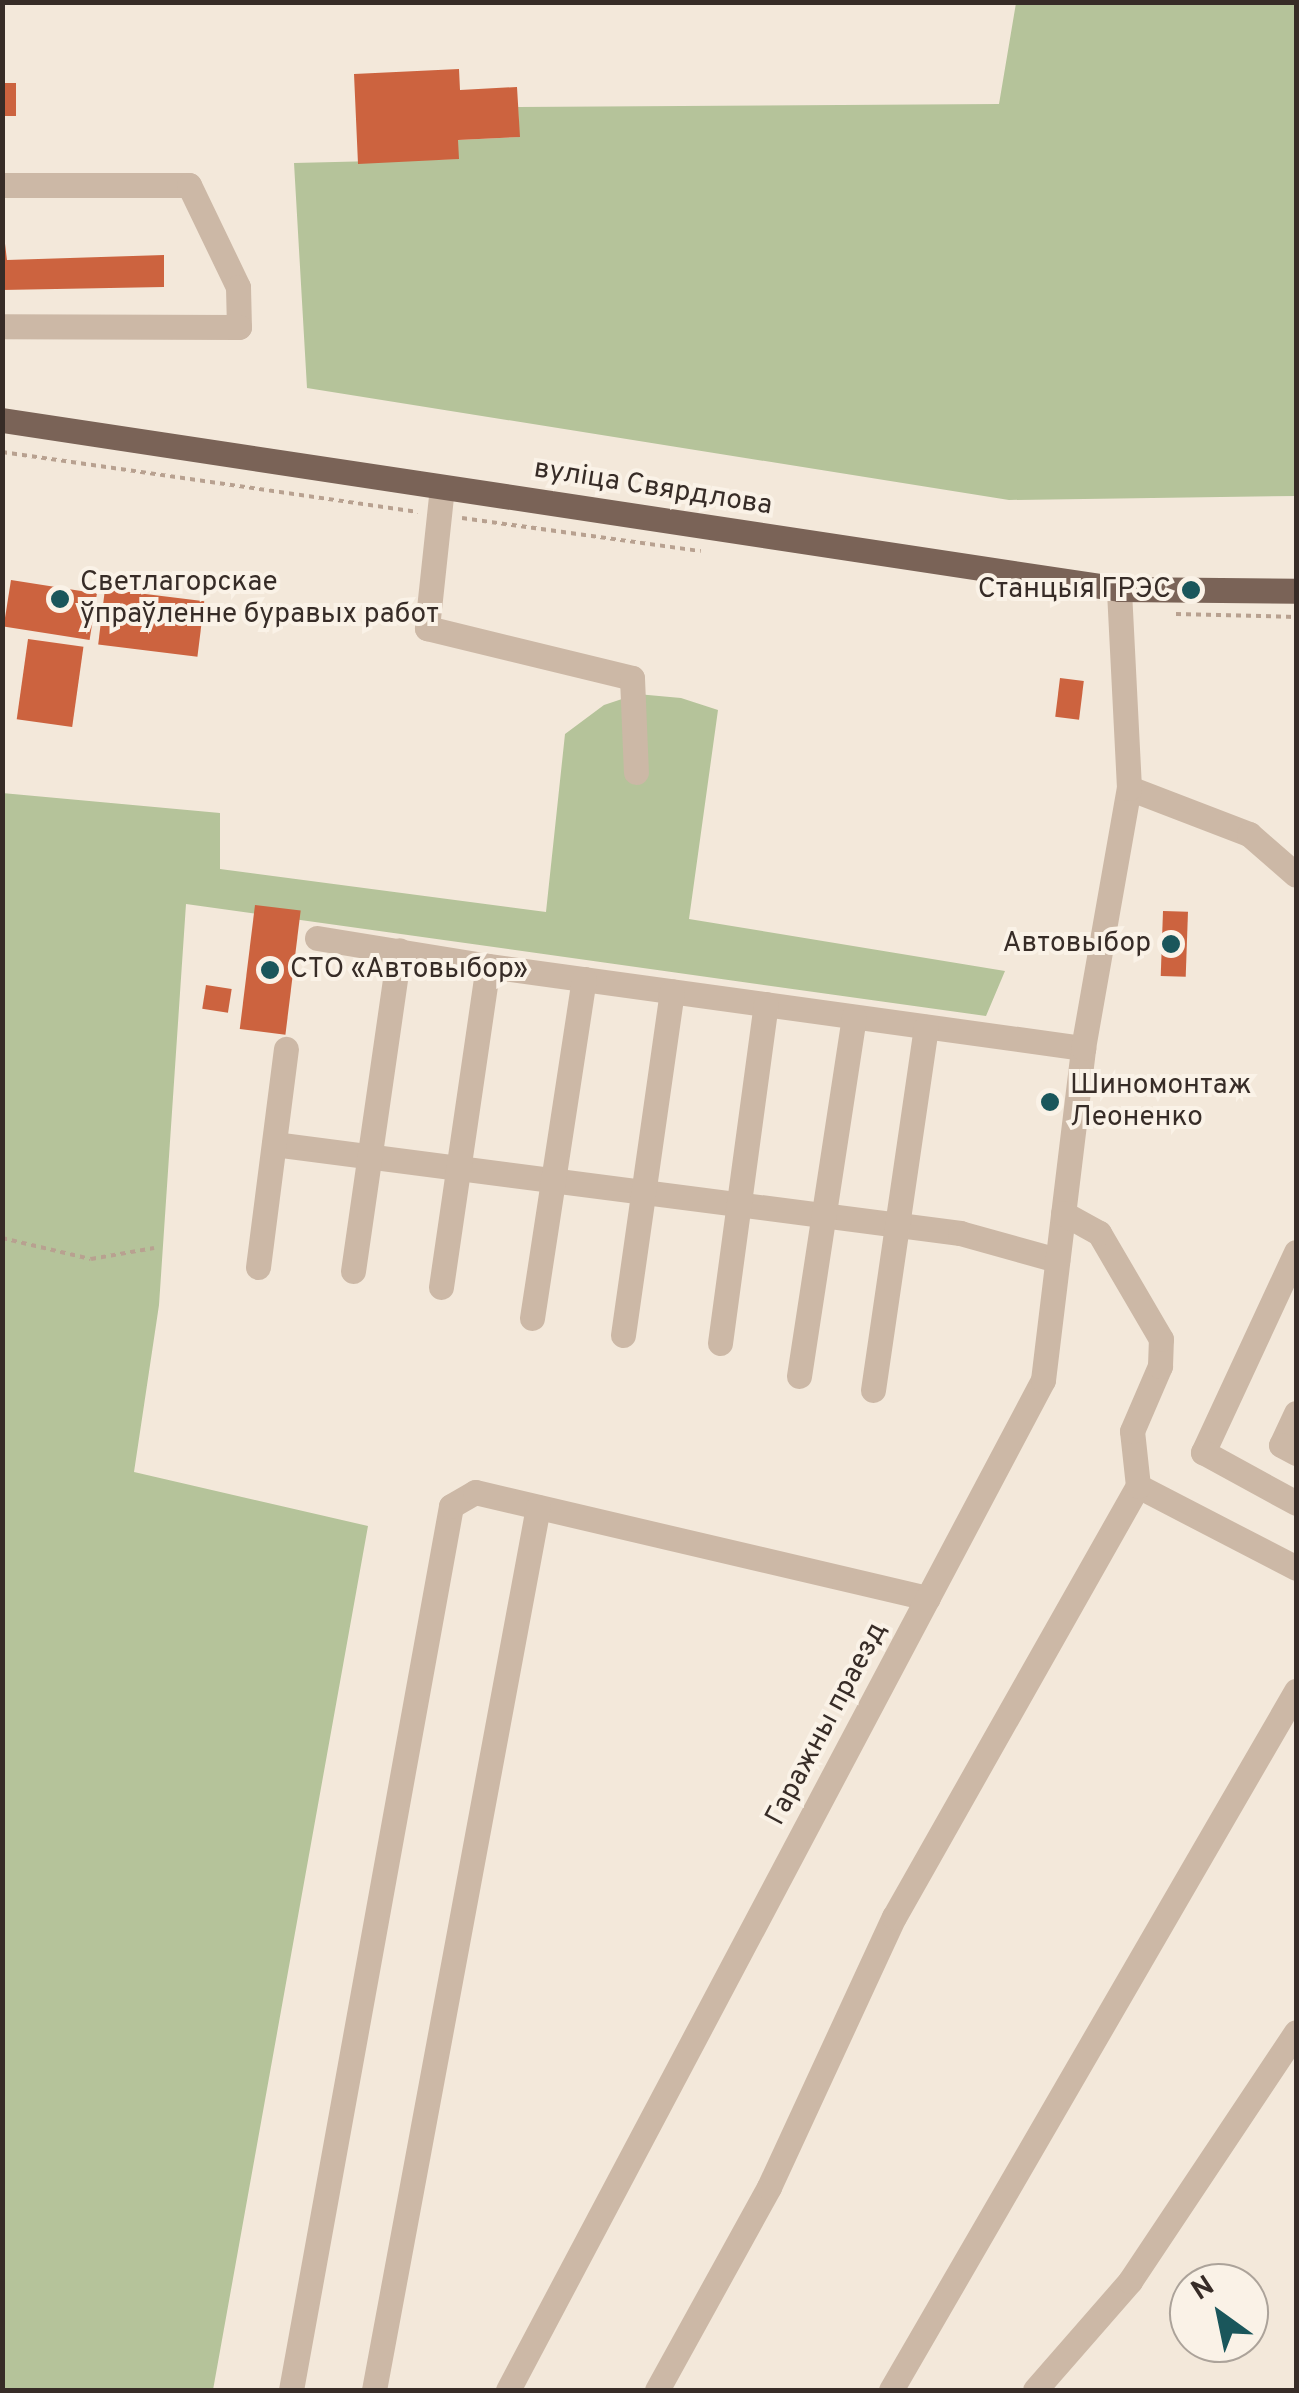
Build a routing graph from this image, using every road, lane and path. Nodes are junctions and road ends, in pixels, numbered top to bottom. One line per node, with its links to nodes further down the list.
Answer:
1 (2, 186): 2 (lane)
2 (2, 326)
3 (2, 420): 4 (main road, вуліца Свярдлова)
4 (442, 486): 5 (main road, вуліца Свярдлова); 7 (lane)
5 (1119, 589): 6 (main road, вуліца Свярдлова); 8 (lane, Гаражны праезд)
6 (1296, 591)
7 (636, 772)
8 (1129, 788): 9 (lane); 18 (lane, Гаражны праезд)
9 (1296, 875)
10 (317, 938): 11 (lane)
11 (399, 950): 12 (lane); 21 (lane)
12 (488, 966): 13 (lane); 22 (lane)
13 (584, 980): 14 (lane); 23 (lane)
14 (672, 992): 15 (lane); 24 (lane)
15 (766, 1004): 16 (lane); 25 (lane)
16 (854, 1016): 17 (lane); 27 (lane)
17 (926, 1026): 18 (lane); 28 (lane)
18 (1083, 1048): 26 (lane, Гаражны праезд)
19 (286, 1050): 20 (lane)
20 (274, 1144): 21 (lane); 33 (lane)
21 (372, 1155): 22 (lane); 34 (lane)
22 (458, 1166): 23 (lane); 35 (lane)
23 (554, 1179): 24 (lane); 36 (lane)
24 (644, 1191): 25 (lane); 37 (lane)
25 (739, 1204): 27 (lane); 38 (lane)
26 (1063, 1213): 32 (lane, Гаражны праезд); 43 (lane)
27 (824, 1215): 28 (lane); 39 (lane)
28 (897, 1225): 32 (lane); 40 (lane)
29 (2, 1238): 30 (path)
30 (154, 1248)
31 (1296, 1252): 44 (lane)
32 (1058, 1260): 47 (lane, Гаражны праезд)
33 (258, 1267)
34 (353, 1270)
35 (441, 1287)
36 (532, 1318)
37 (623, 1336)
38 (720, 1344)
39 (800, 1376)
40 (873, 1390)
41 (1296, 1413): 42 (lane)
42 (1296, 1454)
43 (1138, 1486): 46 (lane); 53 (lane)
44 (1296, 1503)
45 (538, 1506): 47 (lane); 50 (lane); 51 (lane)
46 (1296, 1568)
47 (928, 1598): 52 (lane, Гаражны праезд)
48 (1296, 1691): 54 (lane)
49 (1296, 2032): 55 (lane)
50 (290, 2390)
51 (374, 2390)
52 (508, 2390)
53 (657, 2390)
54 (891, 2390)
55 (1035, 2390)

